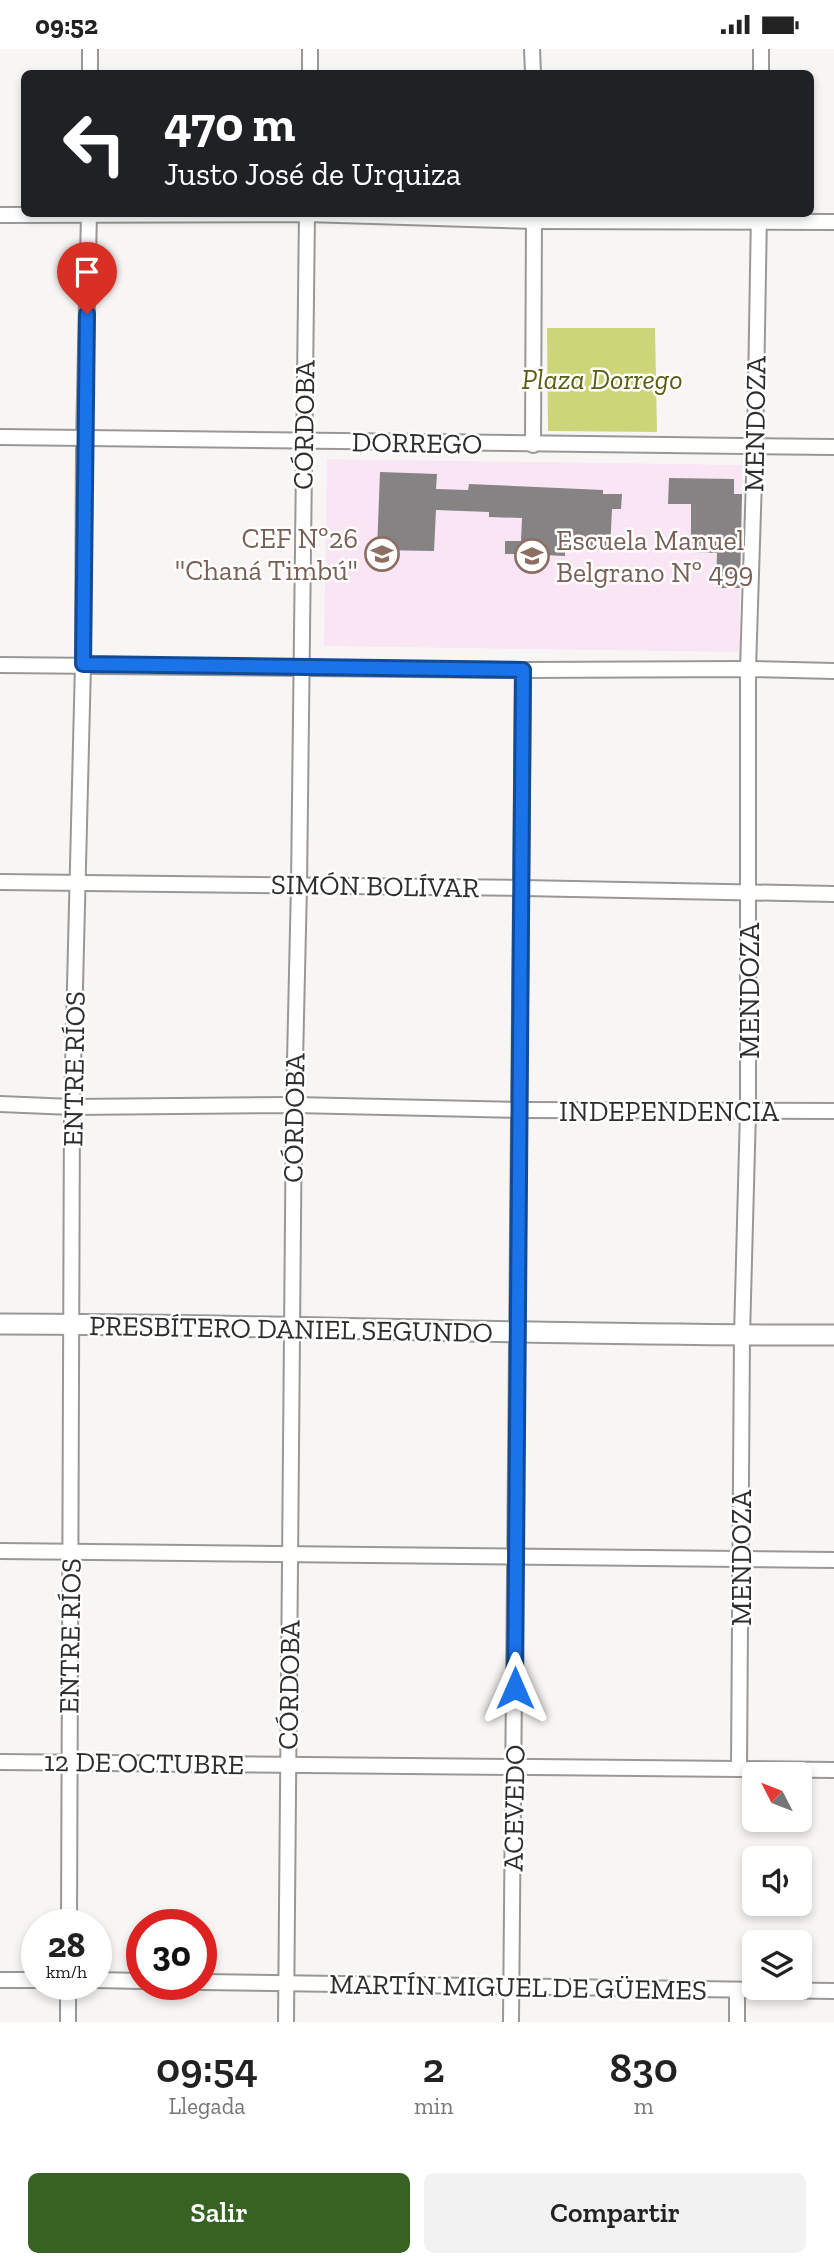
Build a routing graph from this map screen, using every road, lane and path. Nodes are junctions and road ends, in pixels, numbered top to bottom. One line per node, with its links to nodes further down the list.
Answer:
1 (90, 49): 5 (street)
2 (310, 49): 6 (street)
3 (532, 49): 7 (street)
4 (761, 49): 8 (street)
5 (90, 70)
6 (310, 70)
7 (533, 70)
8 (761, 70)
9 (0, 215): 10 (street)
10 (21, 215)
11 (89, 217): 17 (street, ENTRE RÍOS)
12 (307, 217): 18 (street, CÓRDOBA)
13 (534, 217): 14 (street); 19 (street)
14 (759, 217): 15 (street); 20 (street, MENDOZA)
15 (834, 222)
16 (0, 437): 17 (street, DORREGO)
17 (84, 439): 18 (street, DORREGO); 22 (street, ENTRE RÍOS)
18 (304, 441): 19 (street, DORREGO); 24 (street, CÓRDOBA)
19 (533, 445): 20 (street, DORREGO)
20 (755, 447): 21 (street, DORREGO); 25 (street, MENDOZA)
21 (834, 447)
22 (83, 664): 23 (street); 24 (street); 29 (street, ENTRE RÍOS)
23 (0, 665)
24 (301, 668): 26 (street); 30 (street, CÓRDOBA)
25 (748, 669): 26 (street); 27 (street); 32 (street, MENDOZA)
26 (523, 670): 31 (street, ACEVEDO)
27 (834, 671)
28 (0, 882): 29 (street, SIMÓN BOLÍVAR)
29 (78, 882): 30 (street, SIMÓN BOLÍVAR); 36 (street, ENTRE RÍOS)
30 (299, 885): 31 (street, SIMÓN BOLÍVAR); 35 (street, CÓRDOBA)
31 (522, 888): 32 (street, SIMÓN BOLÍVAR); 37 (street, ACEVEDO)
32 (750, 893): 33 (street, SIMÓN BOLÍVAR); 38 (street, MENDOZA)
33 (834, 894)
34 (0, 1104): 36 (street, INDEPENDENCIA)
35 (294, 1105): 36 (street, INDEPENDENCIA); 37 (street, INDEPENDENCIA); 42 (street, CÓRDOBA)
36 (72, 1107): 41 (street, ENTRE RÍOS)
37 (520, 1110): 38 (street, INDEPENDENCIA); 43 (street, ACEVEDO)
38 (748, 1111): 39 (street, INDEPENDENCIA); 44 (street, MENDOZA)
39 (834, 1111)
40 (0, 1324): 41 (main road, PRESBÍTERO DANIEL SEGUNDO)
41 (71, 1324): 42 (main road, PRESBÍTERO DANIEL SEGUNDO); 47 (street, ENTRE RÍOS)
42 (292, 1327): 43 (main road, PRESBÍTERO DANIEL SEGUNDO); 48 (street, CÓRDOBA)
43 (518, 1333): 44 (main road, PRESBÍTERO DANIEL SEGUNDO); 49 (street, ACEVEDO)
44 (742, 1335): 45 (main road, PRESBÍTERO DANIEL SEGUNDO); 50 (street, MENDOZA)
45 (834, 1335)
46 (0, 1551): 47 (street)
47 (71, 1552): 48 (street); 53 (street, ENTRE RÍOS)
48 (290, 1555): 49 (street); 54 (street, CÓRDOBA)
49 (516, 1558): 50 (street); 55 (street, ACEVEDO)
50 (741, 1559): 51 (street); 56 (street, MENDOZA)
51 (834, 1560)
52 (0, 1762): 53 (street, 12 DE OCTUBRE)
53 (69, 1762): 54 (street, 12 DE OCTUBRE); 58 (street, ENTRE RÍOS)
54 (288, 1764): 55 (street, 12 DE OCTUBRE); 62 (street, CÓRDOBA)
55 (514, 1766): 56 (street, 12 DE OCTUBRE); 63 (street, ACEVEDO)
56 (739, 1769): 57 (street, 12 DE OCTUBRE)
57 (834, 1770)
58 (69, 1909)
59 (0, 1980): 60 (street)
60 (21, 1980)
61 (217, 1982): 62 (street, MARTÍN MIGUEL DE GÜEMES)
62 (286, 1984): 63 (street, MARTÍN MIGUEL DE GÜEMES); 68 (street, CÓRDOBA)
63 (511, 1986): 64 (street, MARTÍN MIGUEL DE GÜEMES); 69 (street, ACEVEDO)
64 (737, 1990): 65 (street, MARTÍN MIGUEL DE GÜEMES); 70 (street)
65 (834, 1991)
66 (68, 2000): 67 (street)
67 (68, 2022)
68 (286, 2022)
69 (511, 2022)
70 (737, 2022)

